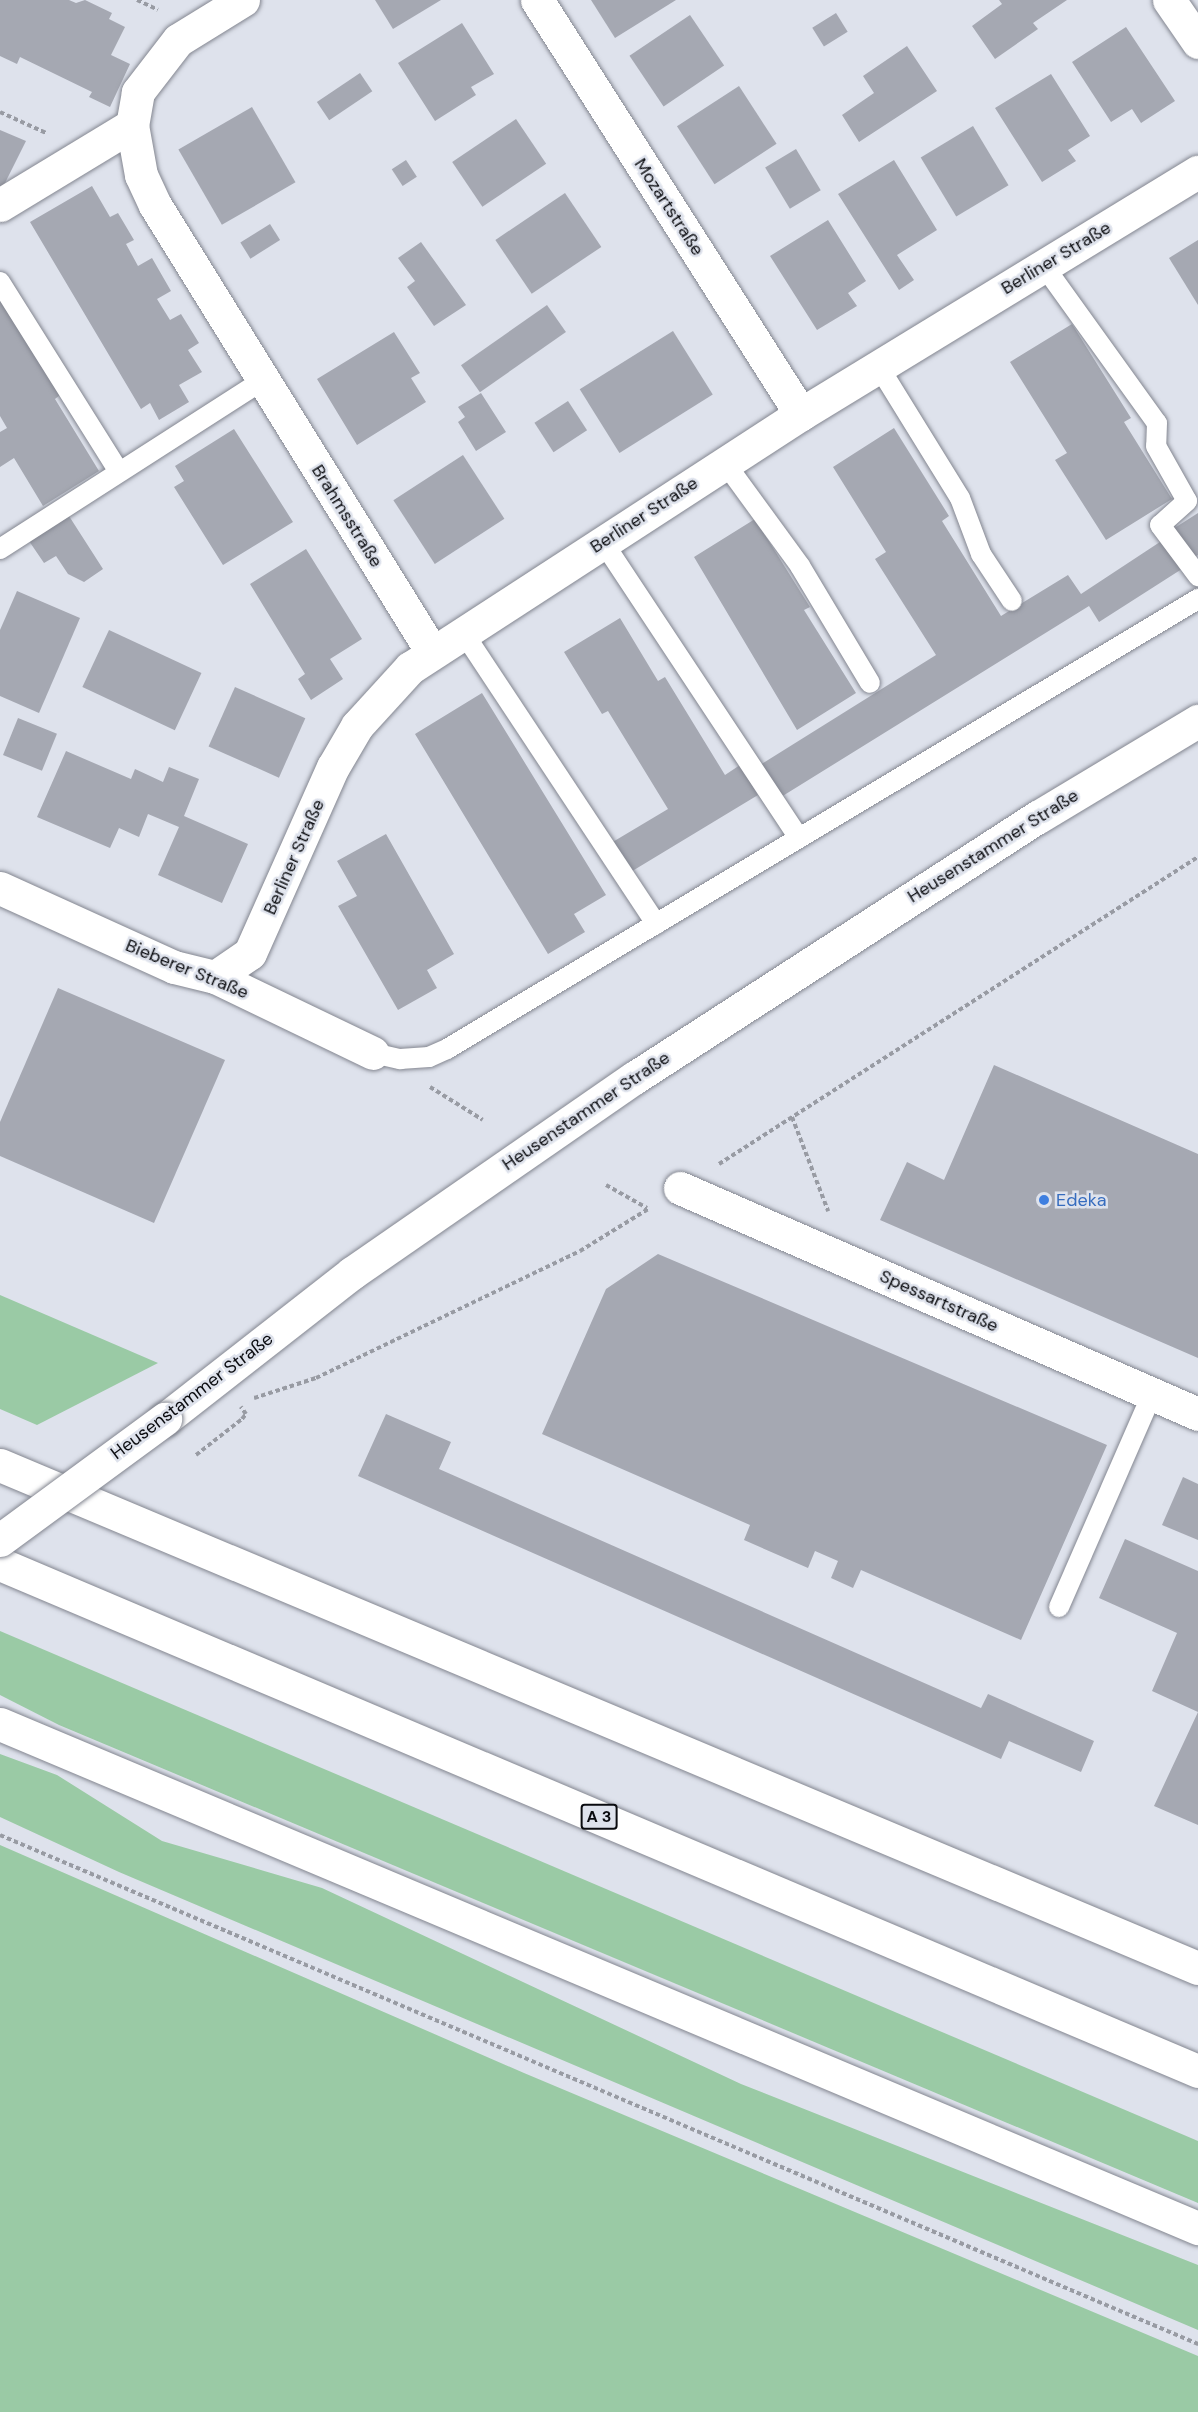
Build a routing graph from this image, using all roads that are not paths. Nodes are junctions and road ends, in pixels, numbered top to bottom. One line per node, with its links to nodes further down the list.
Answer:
1 (243, 0): 5 (main road, Brahmsstraße)
2 (537, 0): 12 (main road, Mozartstraße)
3 (1169, 0): 4 (main road)
4 (1198, 42)
5 (132, 125): 7 (main road); 11 (main road, Brahmsstraße)
6 (1198, 172): 8 (main road, Berliner Straße)
7 (0, 205)
8 (1044, 266): 10 (main road, Berliner Straße); 17 (lane)
9 (0, 282): 14 (lane)
10 (879, 367): 12 (main road, Berliner Straße); 19 (lane)
11 (263, 380): 14 (lane); 21 (main road, Brahmsstraße)
12 (801, 414): 13 (main road, Berliner Straße)
13 (725, 464): 15 (main road, Berliner Straße); 22 (lane)
14 (118, 470): 16 (lane)
15 (603, 542): 20 (main road, Berliner Straße); 24 (lane)
16 (0, 549)
17 (1198, 576)
18 (1198, 599): 24 (lane)
19 (1012, 601)
20 (463, 632): 21 (main road, Berliner Straße); 26 (lane)
21 (432, 652): 27 (main road, Berliner Straße)
22 (870, 683)
23 (1198, 721): 33 (main road, Heusenstammer Straße, bridge)
24 (799, 838): 26 (lane)
25 (0, 888): 27 (main road, Bieberer Straße)
26 (656, 924): 28 (lane)
27 (215, 976): 28 (main road, Bieberer Straße)
28 (373, 1053)
29 (680, 1188): 30 (main road, Spessartstraße)
30 (1152, 1394): 31 (main road, Spessartstraße); 35 (lane)
31 (1198, 1414)
32 (0, 1465): 37 (main road)
33 (0, 1540)
34 (0, 1564): 38 (main road, A 3)
35 (1059, 1607)
36 (0, 1724): 39 (main road)
37 (1198, 1968)
38 (1198, 2071)
39 (1198, 2228)

